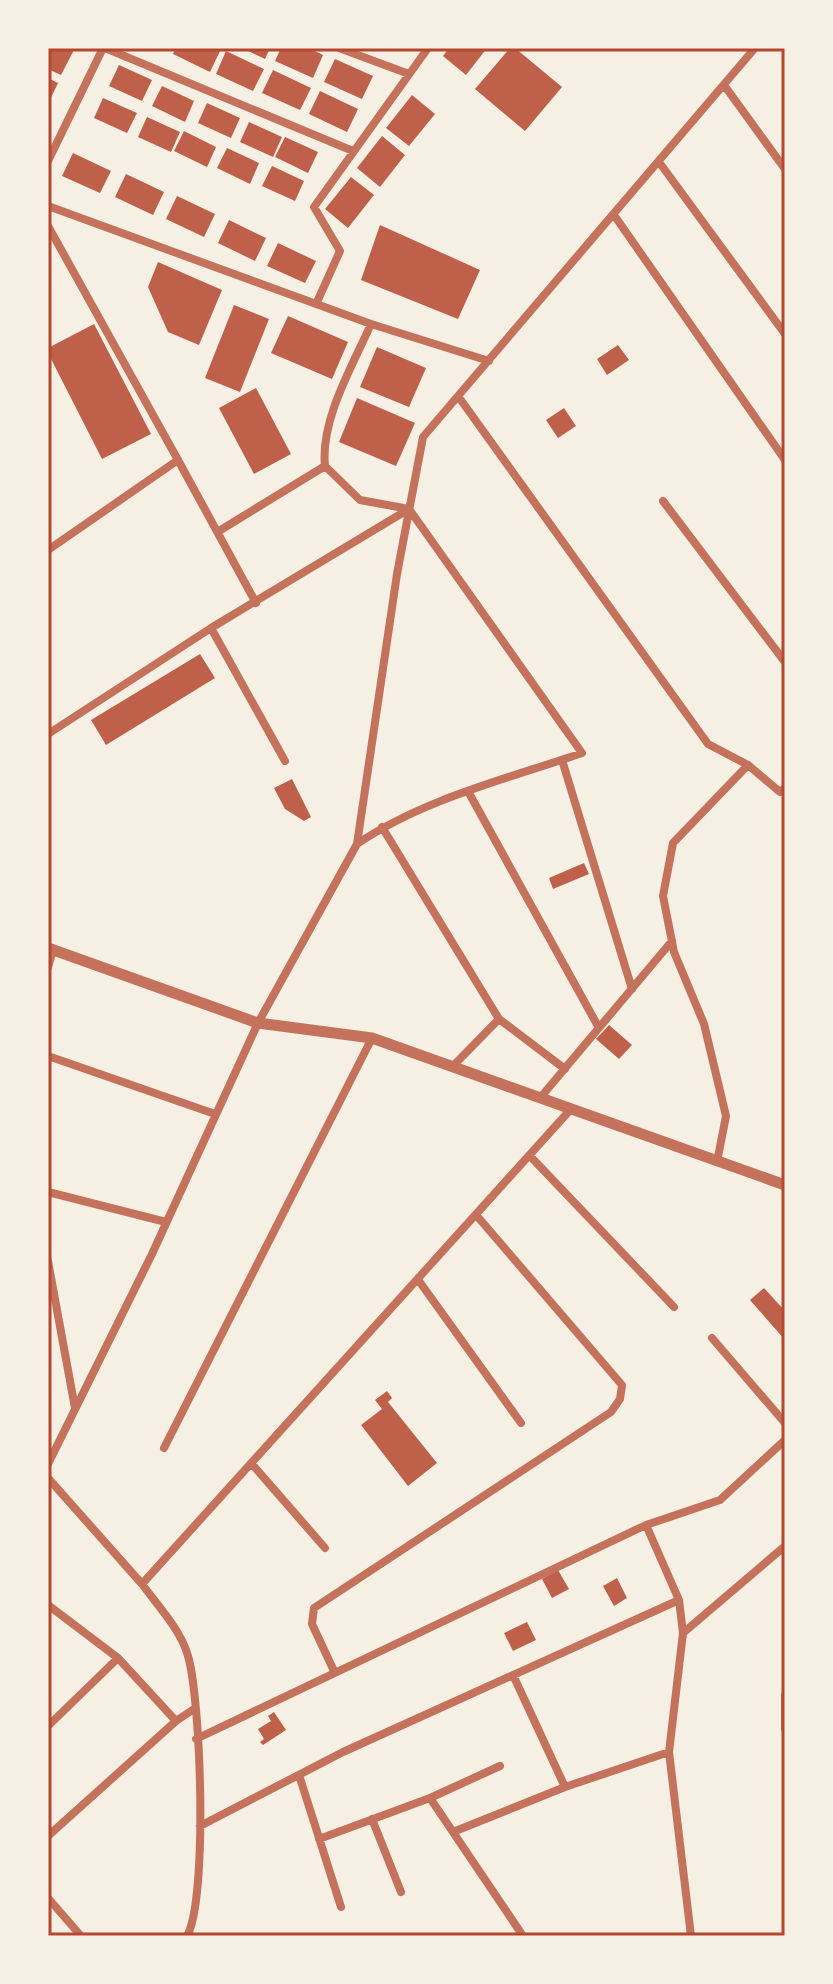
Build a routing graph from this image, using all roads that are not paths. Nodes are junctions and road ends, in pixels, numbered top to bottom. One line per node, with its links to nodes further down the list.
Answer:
1 (104, 48): 7 (street); 8 (street)
2 (339, 48): 5 (street)
3 (428, 48): 5 (street)
4 (755, 48): 6 (street)
5 (409, 74): 7 (street)
6 (724, 85): 9 (street); 10 (street)
7 (353, 151): 14 (street)
8 (48, 161)
9 (659, 162): 12 (street); 16 (street)
10 (785, 169)
11 (48, 206): 14 (street)
12 (614, 215): 17 (street); 20 (street)
13 (48, 226): 19 (street)
14 (317, 302): 15 (street)
15 (371, 324): 17 (street); 21 (street)
16 (785, 334)
17 (489, 361): 18 (street)
18 (458, 396): 23 (street); 32 (street)
19 (178, 460): 24 (street); 25 (street)
20 (785, 460)
21 (325, 466): 23 (street); 24 (street)
22 (663, 501): 28 (street)
23 (409, 509): 26 (street); 30 (street); 36 (street)
24 (219, 531): 26 (street)
25 (48, 550)
26 (256, 603): 27 (street)
27 (211, 628): 29 (street); 31 (street)
28 (785, 662)
29 (48, 734)
30 (562, 760): 34 (street); 40 (street)
31 (285, 761)
32 (748, 765): 33 (street); 37 (street)
33 (785, 788)
34 (469, 793): 35 (street); 43 (street)
35 (382, 827): 36 (street); 41 (street)
36 (357, 844): 42 (street)
37 (672, 941): 40 (street); 52 (street)
38 (51, 949): 39 (street); 42 (street)
39 (48, 967)
40 (632, 989): 43 (street)
41 (499, 1019): 46 (street); 47 (street)
42 (258, 1023): 44 (street); 50 (street)
43 (599, 1028): 47 (street)
44 (372, 1038): 46 (street); 65 (street)
45 (48, 1056): 50 (street)
46 (454, 1065): 48 (street)
47 (565, 1069): 48 (street)
48 (540, 1098): 49 (street)
49 (571, 1109): 51 (street); 52 (street)
50 (215, 1114): 56 (street)
51 (530, 1156): 55 (street); 59 (street)
52 (717, 1162): 53 (street)
53 (785, 1185)
54 (48, 1192): 56 (street)
55 (477, 1216): 58 (street); 77 (street)
56 (166, 1222): 61 (street)
57 (48, 1261): 61 (street)
58 (419, 1281): 62 (street); 67 (street)
59 (674, 1307)
60 (712, 1338): 63 (street)
61 (75, 1408): 66 (street)
62 (521, 1423)
63 (785, 1423)
64 (785, 1440): 69 (street)
65 (164, 1448)
66 (48, 1464)
67 (252, 1464): 71 (street); 72 (street)
68 (48, 1478): 72 (street)
69 (646, 1525): 73 (street); 77 (street)
70 (785, 1546): 75 (street)
71 (325, 1548)
72 (142, 1584): 80 (street)
73 (679, 1600): 75 (street); 78 (street)
74 (48, 1605): 76 (street)
75 (683, 1633): 85 (street)
76 (118, 1658): 81 (street); 82 (street)
77 (334, 1671): 84 (street)
78 (513, 1675): 87 (street); 88 (street)
79 (785, 1695): 83 (street)
80 (194, 1709): 81 (street); 84 (street)
81 (176, 1721): 93 (street)
82 (48, 1726)
83 (785, 1729)
84 (196, 1739): 91 (street)
85 (669, 1752): 88 (street); 101 (street)
86 (500, 1766): 89 (street)
87 (299, 1775): 91 (street); 94 (street)
88 (565, 1787): 92 (street)
89 (430, 1798): 90 (street); 92 (street)
90 (372, 1819): 94 (street); 95 (street)
91 (200, 1826): 99 (street)
92 (453, 1832): 100 (street)
93 (48, 1836)
94 (319, 1839): 97 (street)
95 (401, 1892)
96 (48, 1898): 98 (street)
97 (341, 1907)
98 (81, 1936)
99 (187, 1936)
100 (523, 1936)
101 (691, 1936)

